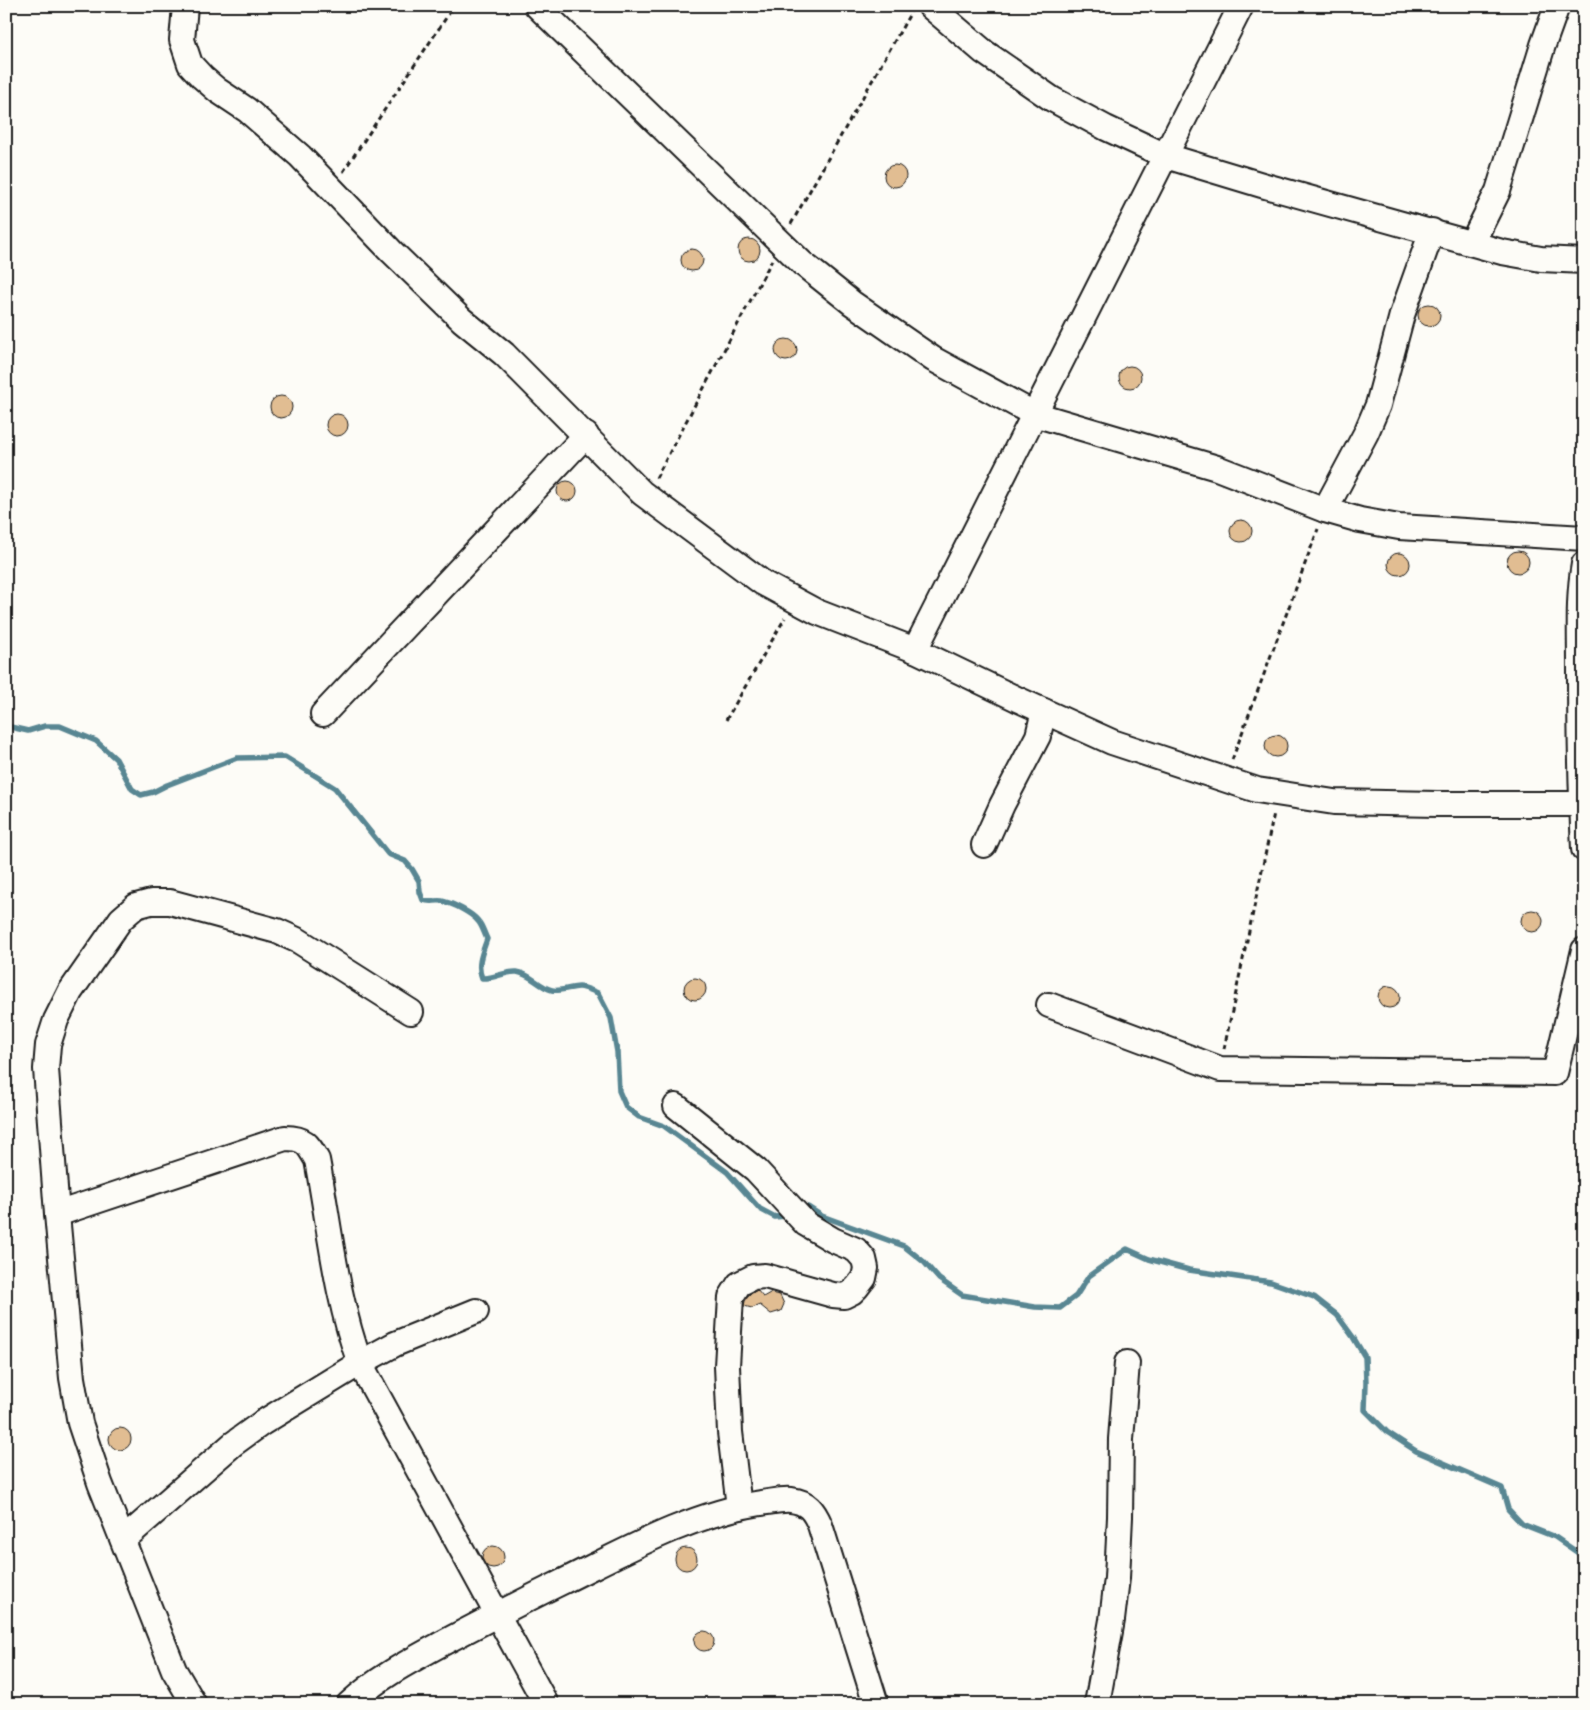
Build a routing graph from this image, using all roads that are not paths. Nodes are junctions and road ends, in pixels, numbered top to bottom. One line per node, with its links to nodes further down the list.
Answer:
1 (186, 6): 11 (street)
2 (537, 6): 10 (street)
3 (930, 6): 6 (street)
4 (1241, 6): 6 (street)
5 (1557, 6): 8 (street)
6 (1166, 156): 7 (street); 10 (street)
7 (1432, 231): 8 (street); 12 (street)
8 (1472, 243): 9 (street)
9 (1584, 261)
10 (1034, 414): 12 (street); 15 (street)
11 (586, 435): 15 (street); 17 (street)
12 (1325, 510): 13 (street)
13 (1584, 538)
14 (1584, 564): 18 (street)
15 (915, 650): 16 (street)
16 (1044, 711): 18 (street); 19 (street)
17 (323, 714)
18 (1582, 804): 20 (street)
19 (984, 845)
20 (1584, 850)
21 (1584, 950): 22 (street)
22 (1049, 1005)
23 (411, 1012): 25 (street)
24 (676, 1106): 29 (street)
25 (57, 1214): 27 (street); 30 (street)
26 (476, 1311): 27 (street)
27 (360, 1363): 30 (street); 31 (street)
28 (1126, 1364): 36 (street)
29 (739, 1506): 31 (street); 35 (street)
30 (123, 1540): 32 (street)
31 (497, 1613): 33 (street); 34 (street)
32 (194, 1704)
33 (349, 1704)
34 (546, 1704)
35 (876, 1704)
36 (1098, 1704)

